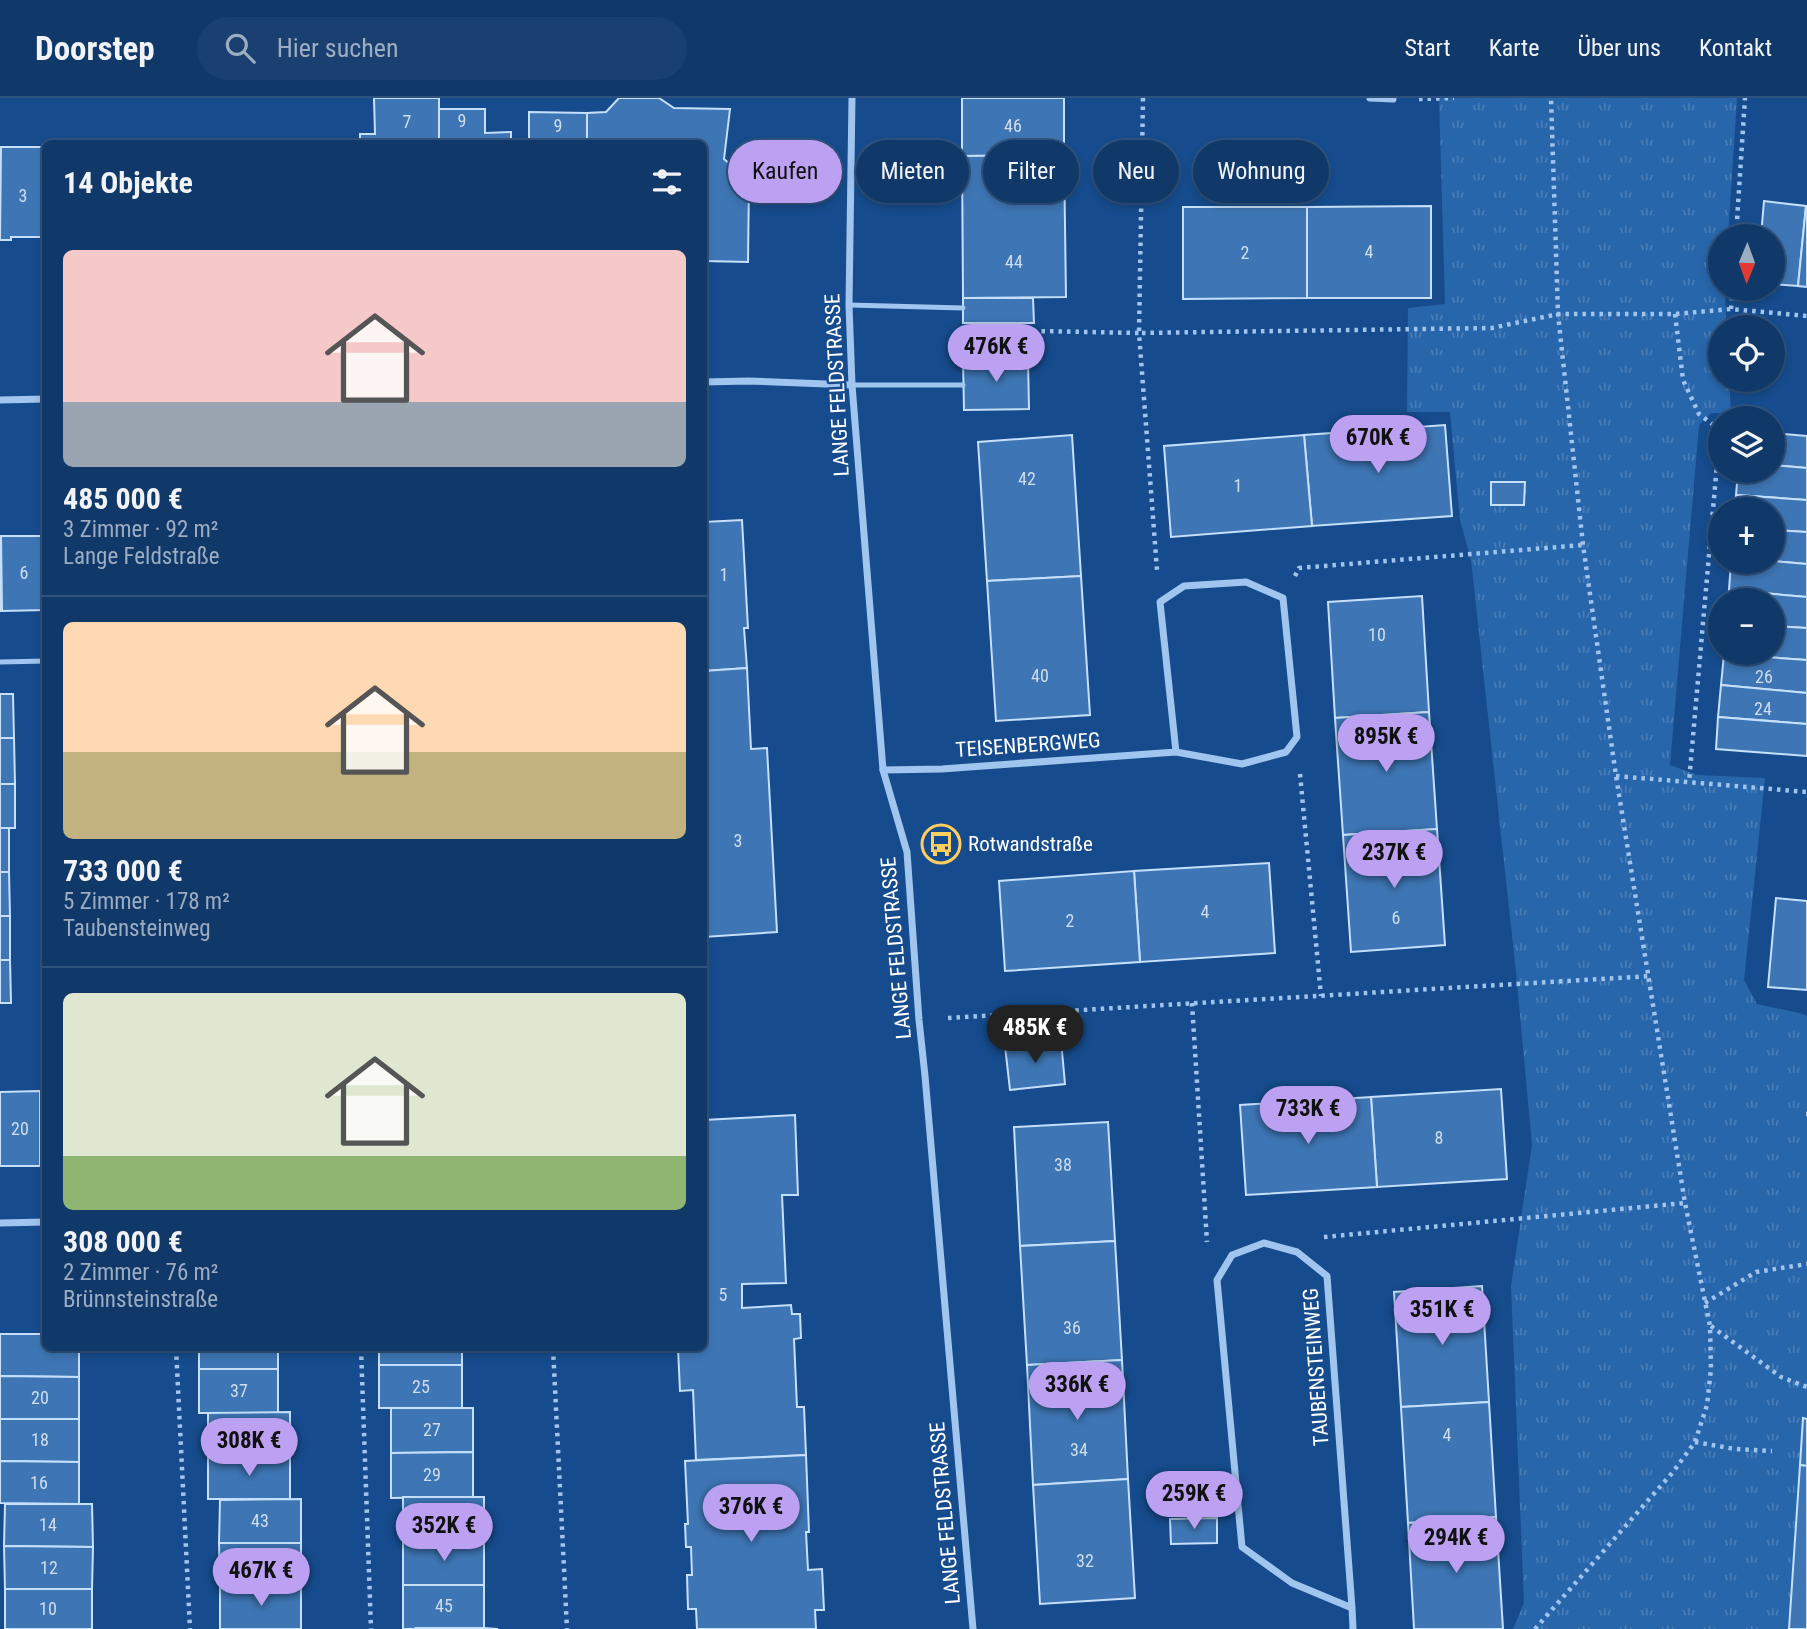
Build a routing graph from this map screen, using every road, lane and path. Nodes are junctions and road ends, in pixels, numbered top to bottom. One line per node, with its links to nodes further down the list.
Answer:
1 (852, 98): 9 (street, LANGE FELDSTRASSE)
2 (1143, 98): 16 (path)
3 (1370, 98): 6 (street)
4 (1551, 98): 12 (path)
5 (1745, 98): 7 (path)
6 (1393, 99)
7 (1737, 224)
8 (1732, 301): 11 (path)
9 (849, 305): 10 (lane); 19 (street, LANGE FELDSTRASSE)
10 (963, 308)
11 (1731, 309): 13 (path); 14 (path)
12 (1558, 314): 13 (path); 16 (path); 22 (path)
13 (1675, 314): 31 (path)
14 (1807, 316)
15 (974, 329): 16 (path)
16 (1139, 333): 24 (path)
17 (707, 382): 19 (street)
18 (963, 385): 19 (lane)
19 (852, 386): 29 (street, LANGE FELDSTRASSE)
20 (42, 399): 21 (street)
21 (0, 400)
22 (1583, 545): 23 (path); 30 (path)
23 (1283, 598): 24 (street); 27 (street)
24 (1160, 602): 28 (street)
25 (42, 661): 26 (lane)
26 (0, 663)
27 (1297, 737): 28 (street, TEISENBERGWEG); 34 (path)
28 (1176, 752): 29 (street, TEISENBERGWEG)
29 (883, 770): 36 (street, LANGE FELDSTRASSE)
30 (1616, 776): 31 (path); 33 (path)
31 (1689, 782): 32 (path)
32 (1807, 792)
33 (1650, 976): 34 (path); 37 (path)
34 (1321, 996): 35 (path)
35 (1192, 1003): 36 (path); 41 (path)
36 (919, 1020): 55 (street, LANGE FELDSTRASSE)
37 (1685, 1203): 40 (path); 43 (path)
38 (42, 1222): 39 (street)
39 (0, 1223)
40 (1318, 1237)
41 (1232, 1255): 51 (street); 51 (street, TAUBENSTEINWEG)
42 (1807, 1264): 43 (path)
43 (1705, 1303): 44 (path)
44 (1710, 1326): 48 (path); 49 (path)
45 (176, 1351): 52 (path)
46 (361, 1351): 53 (path)
47 (553, 1351): 54 (path)
48 (1807, 1387)
49 (1695, 1442): 50 (path); 57 (path)
50 (1772, 1451)
51 (1352, 1608): 56 (street, TAUBENSTEINWEG)
52 (190, 1629)
53 (371, 1629)
54 (568, 1629)
55 (972, 1629)
56 (1353, 1629)
57 (1535, 1629)

